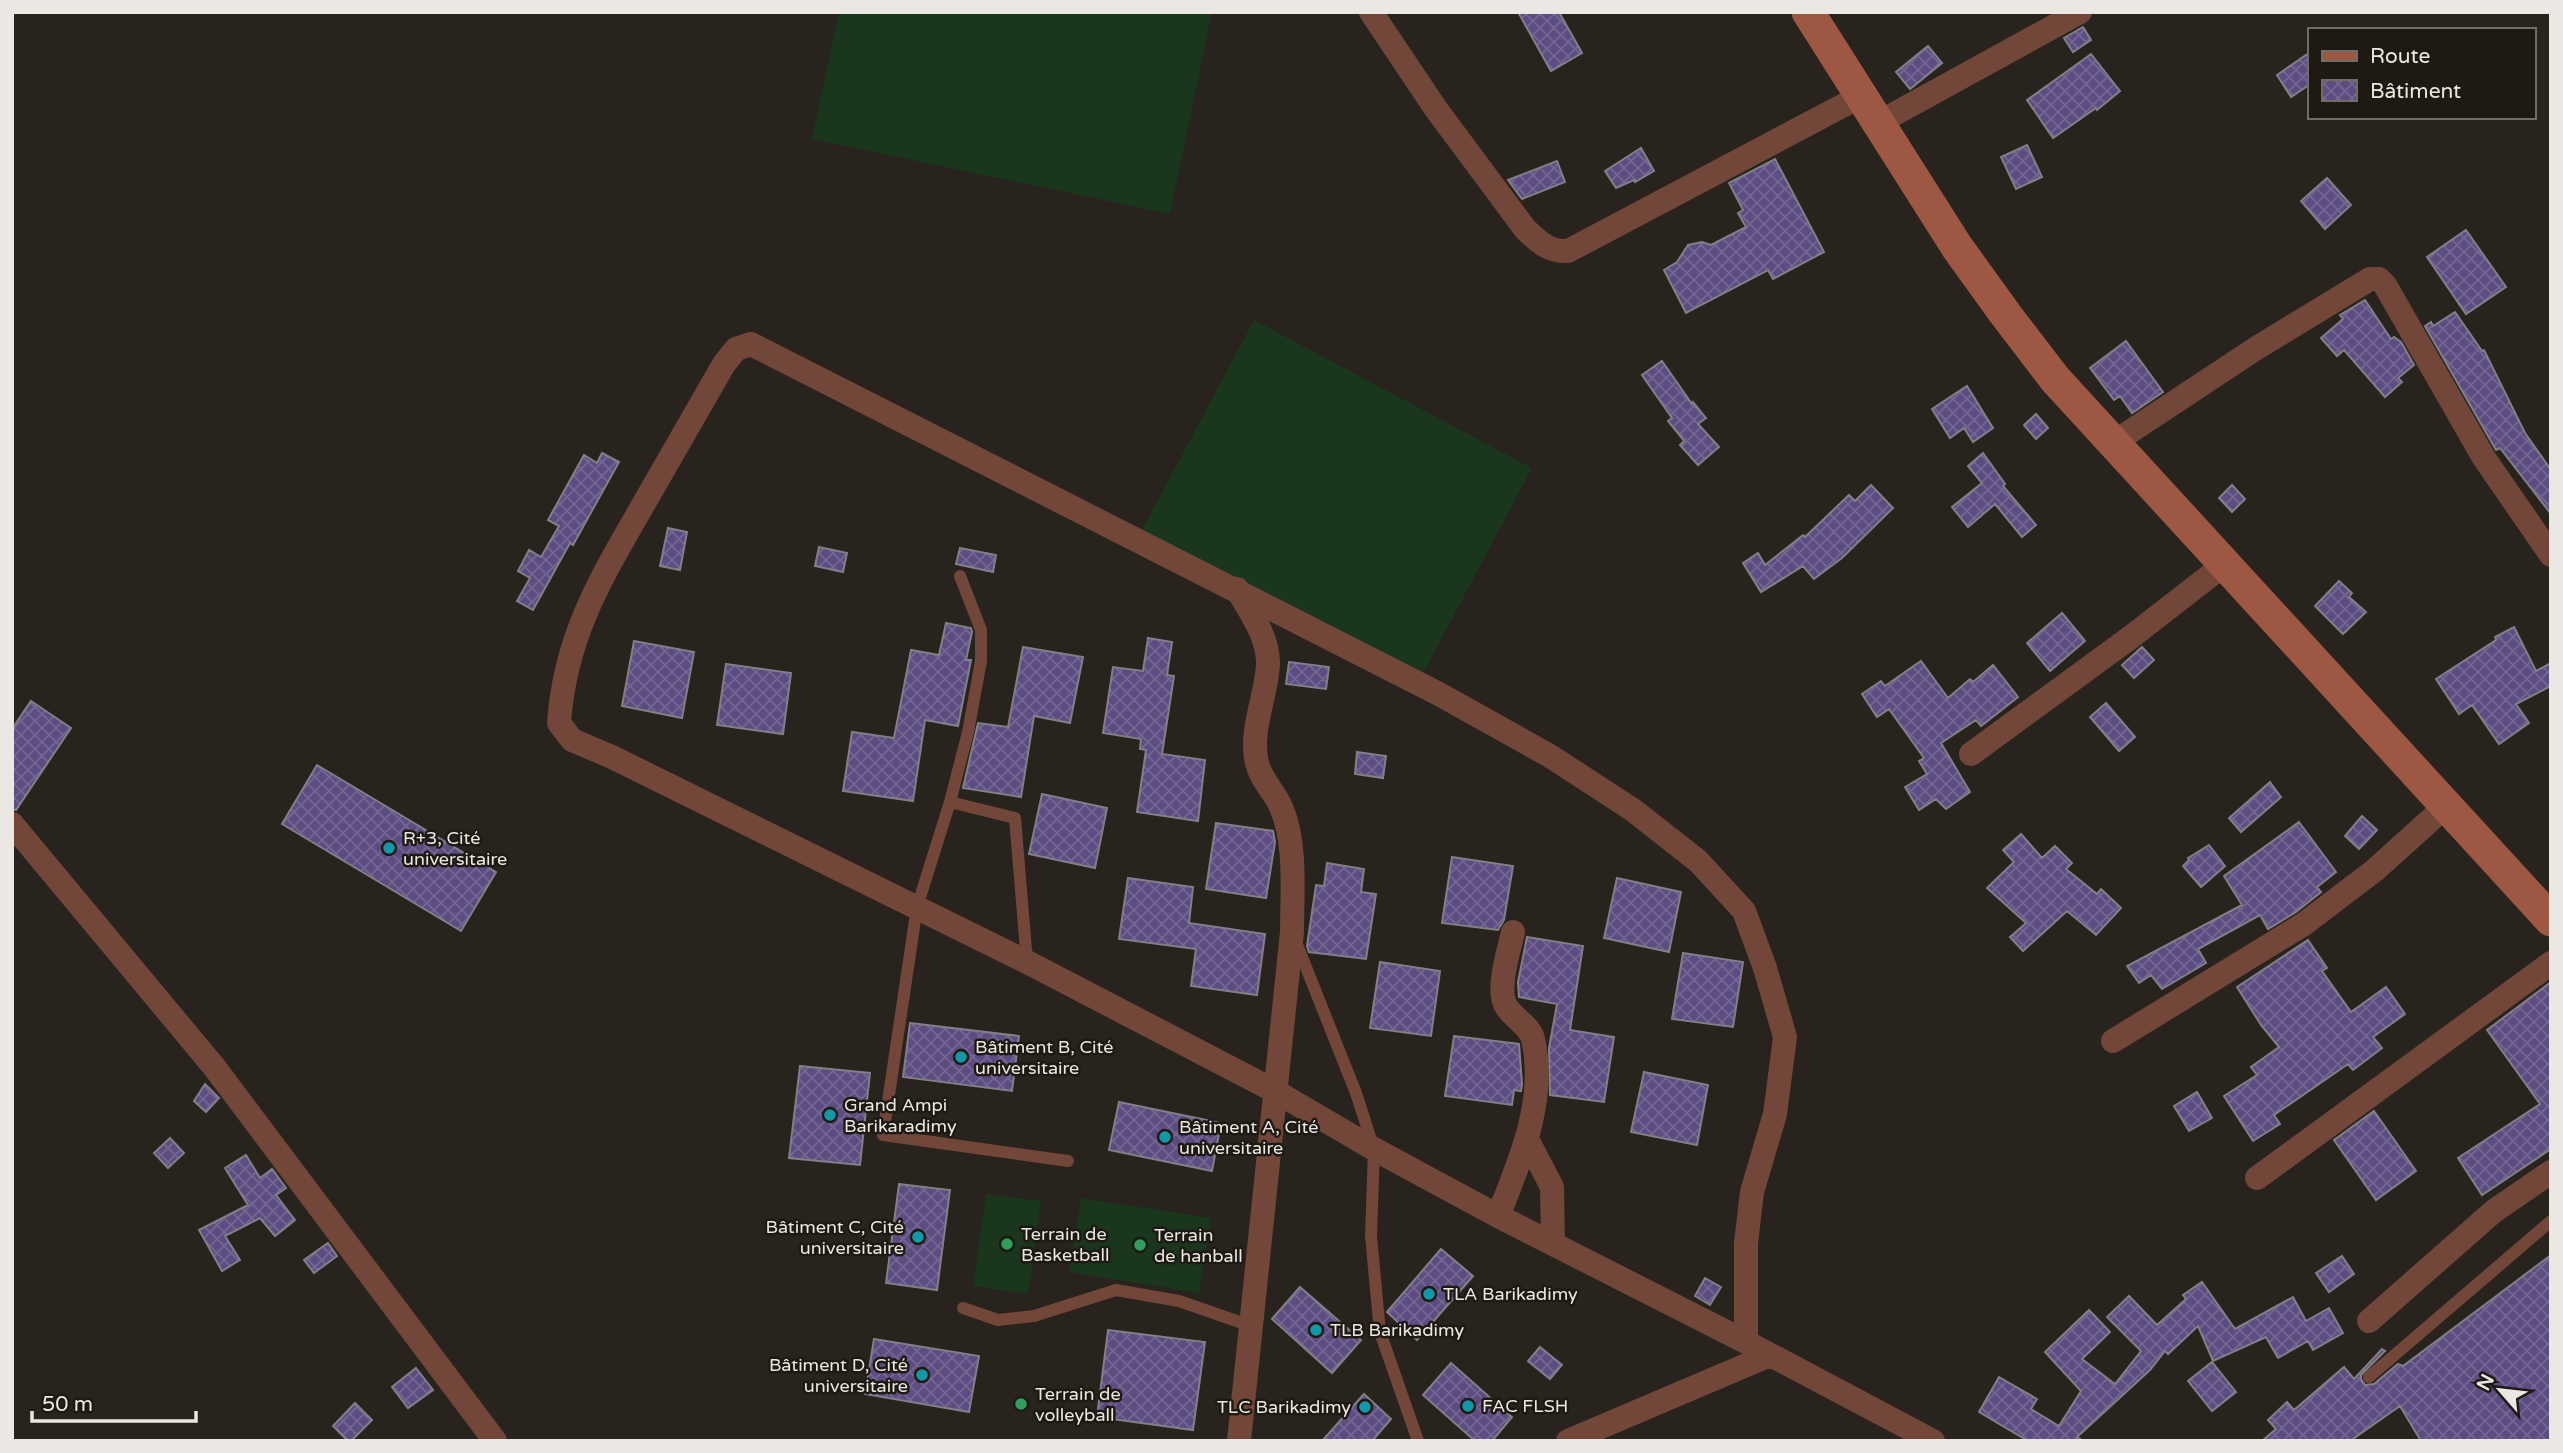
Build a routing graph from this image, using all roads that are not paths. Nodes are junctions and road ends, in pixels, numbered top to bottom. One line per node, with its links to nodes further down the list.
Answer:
1 (1371, 12): 4 (street)
2 (1808, 12): 4 (street)
3 (2080, 12): 5 (street)
4 (1861, 96): 5 (street)
5 (1878, 123): 6 (street)
6 (2113, 443): 7 (street); 8 (street)
7 (2551, 555)
8 (2225, 564): 11 (street); 13 (street)
9 (960, 576): 12 (lane)
10 (1237, 589): 15 (street); 17 (street); 34 (street)
11 (1971, 754)
12 (950, 802): 15 (lane); 19 (lane)
13 (2447, 805): 16 (street); 21 (street)
14 (12, 824): 37 (street)
15 (917, 907): 19 (street); 25 (lane)
16 (2551, 920)
17 (1292, 932): 22 (street); 24 (lane)
18 (1513, 932): 23 (street)
19 (1027, 962): 22 (street)
20 (2551, 963): 27 (street)
21 (2113, 1041)
22 (1275, 1091): 24 (street); 33 (street)
23 (1527, 1139): 28 (street); 30 (street)
24 (1374, 1149): 28 (street); 39 (lane)
25 (1068, 1161)
26 (2551, 1172): 32 (street)
27 (2258, 1178)
28 (1498, 1216): 30 (street)
29 (2551, 1221): 36 (lane)
30 (1553, 1244): 34 (street)
31 (963, 1308): 33 (lane)
32 (2369, 1321)
33 (1251, 1326): 38 (street)
34 (1746, 1342): 35 (street)
35 (1770, 1355): 40 (street); 41 (street)
36 (2369, 1377)
37 (495, 1441)
38 (1239, 1441)
39 (1418, 1441)
40 (1568, 1441)
41 (1933, 1441)

